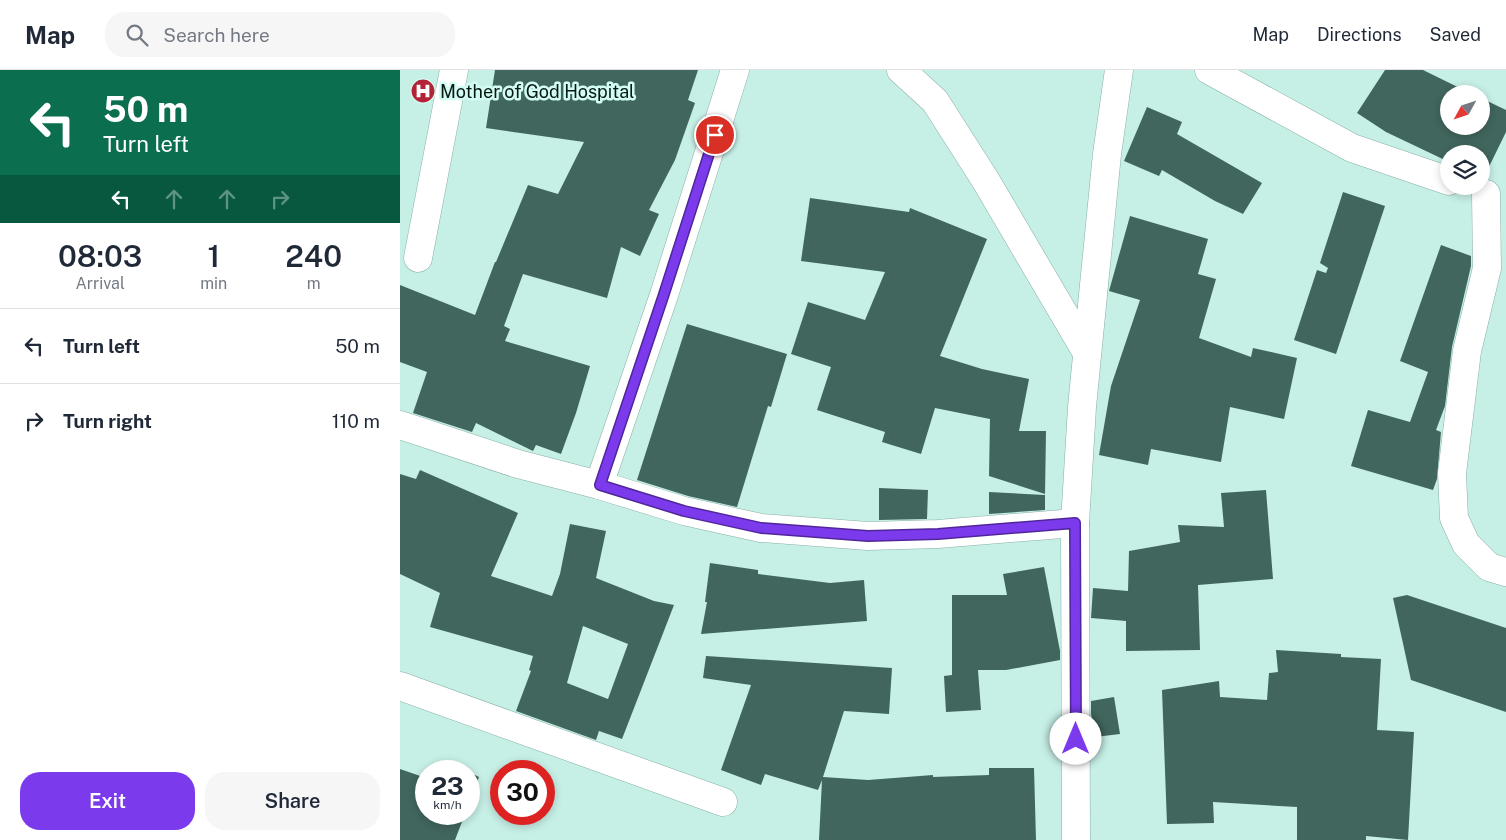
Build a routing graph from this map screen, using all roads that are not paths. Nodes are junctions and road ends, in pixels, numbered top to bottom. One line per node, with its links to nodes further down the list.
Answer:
1 (454, 70): 8 (street)
2 (735, 70): 11 (street)
3 (901, 70): 9 (street)
4 (1119, 70): 9 (street)
5 (1209, 70): 6 (street)
6 (1440, 178)
7 (1485, 195): 13 (street)
8 (418, 258)
9 (1087, 353): 12 (street)
10 (400, 425): 11 (street)
11 (600, 485): 12 (street)
12 (1075, 523): 16 (street)
13 (1506, 572)
14 (400, 686): 15 (street)
15 (723, 802)
16 (1076, 840)

